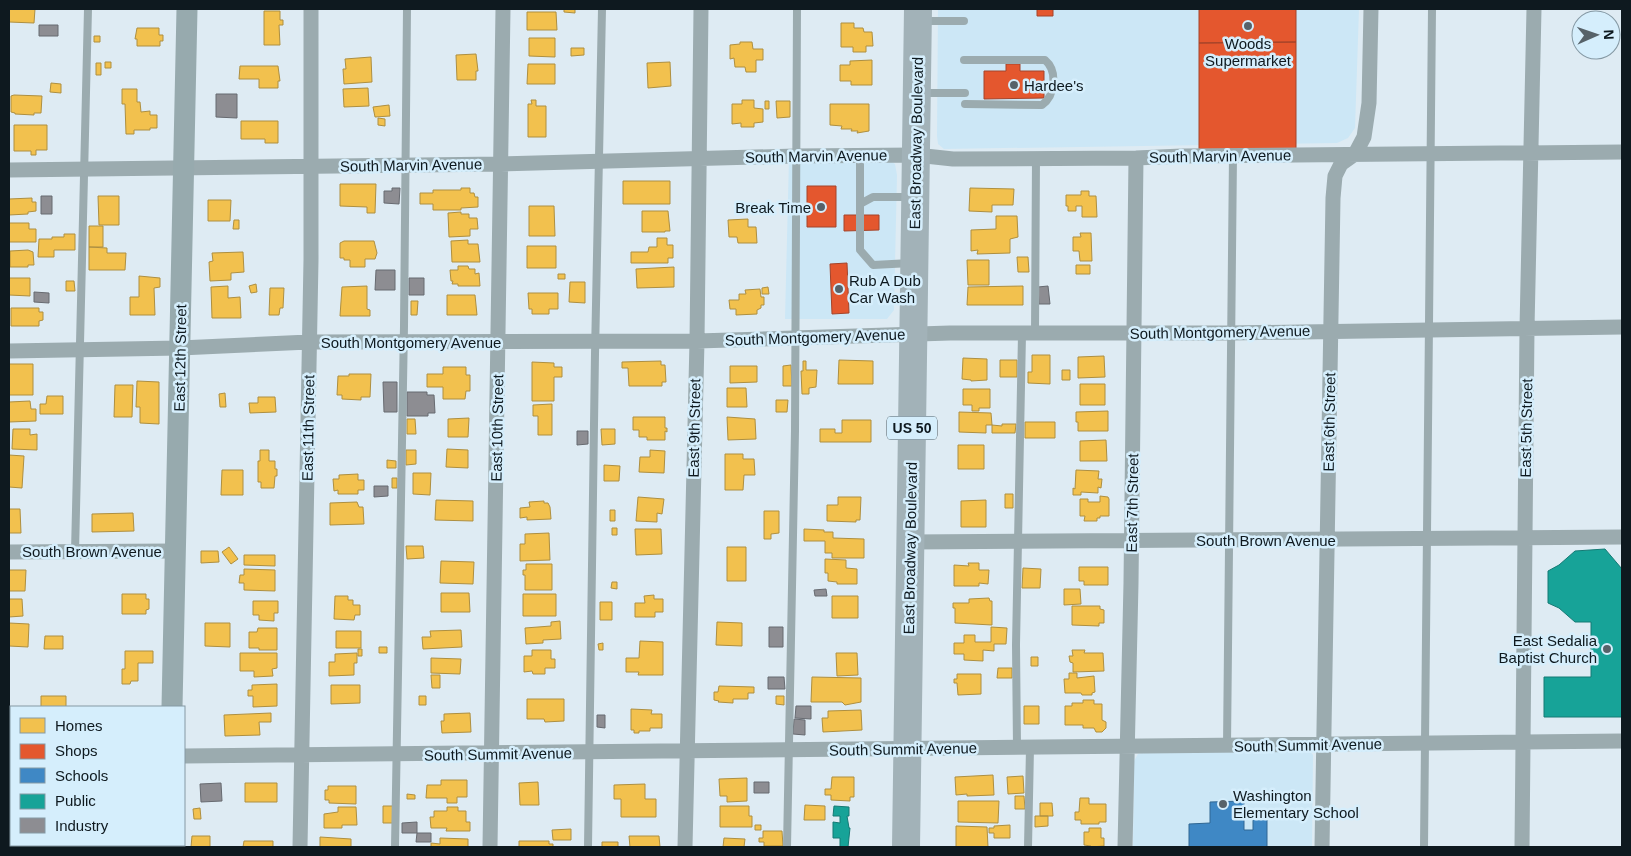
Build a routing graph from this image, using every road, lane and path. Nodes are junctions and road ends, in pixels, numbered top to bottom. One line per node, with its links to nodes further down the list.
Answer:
1 (88, 9): 34 (lane)
2 (188, 9): 33 (street, East 12th Street)
3 (311, 9): 32 (street, East 11th Street)
4 (407, 9): 30 (lane)
5 (503, 9): 31 (street, East 10th Street)
6 (602, 9): 29 (lane)
7 (702, 9): 26 (street, East 9th Street)
8 (797, 9): 25 (lane)
9 (1372, 9): 21 (street, East 6th Street)
10 (1432, 9): 20 (lane)
11 (1534, 9): 18 (street, East 5th Street)
12 (918, 15): 13 (lane); 15 (highway, East Broadway Boulevard / US 50)
13 (964, 22)
14 (964, 60): 17 (lane)
15 (917, 93): 16 (lane); 23 (highway, East Broadway Boulevard / US 50)
16 (965, 93)
17 (965, 104)
18 (1530, 152): 19 (street, South Marvin Avenue); 20 (street, South Marvin Avenue); 40 (street, East 5th Street)
19 (1622, 152)
20 (1431, 153): 21 (street, South Marvin Avenue); 41 (lane)
21 (1355, 154): 24 (street, South Marvin Avenue); 42 (street, East 6th Street)
22 (860, 155): 23 (street, South Marvin Avenue); 25 (street, South Marvin Avenue); 37 (lane)
23 (916, 155): 27 (street, South Marvin Avenue); 36 (highway, East Broadway Boulevard / US 50)
24 (1233, 155): 28 (street, South Marvin Avenue); 44 (lane)
25 (796, 156): 26 (street, South Marvin Avenue); 47 (lane)
26 (699, 158): 29 (street, South Marvin Avenue); 49 (street, East 9th Street)
27 (1036, 158): 28 (street, South Marvin Avenue); 46 (lane)
28 (1136, 158): 43 (street, East 7th Street)
29 (600, 160): 31 (street, South Marvin Avenue); 48 (lane)
30 (406, 164): 31 (street, South Marvin Avenue); 32 (street, South Marvin Avenue); 51 (lane)
31 (501, 164): 52 (street, East 10th Street)
32 (312, 166): 33 (street, South Marvin Avenue); 50 (street, East 11th Street)
33 (184, 168): 34 (street, South Marvin Avenue); 53 (street, East 12th Street)
34 (84, 169): 35 (street, South Marvin Avenue); 54 (lane)
35 (9, 170)
36 (915, 197): 37 (lane); 38 (highway, East Broadway Boulevard / US 50)
37 (860, 204): 38 (lane)
38 (914, 263): 45 (highway, East Broadway Boulevard / US 50)
39 (1622, 327): 40 (street, South Montgomery Avenue)
40 (1527, 328): 41 (street, South Montgomery Avenue); 57 (street, East 5th Street)
41 (1428, 330): 42 (street, South Montgomery Avenue); 58 (lane)
42 (1331, 331): 44 (street, South Montgomery Avenue); 61 (street, East 6th Street)
43 (1135, 333): 44 (street, South Montgomery Avenue); 46 (street, South Montgomery Avenue); 59 (street, East 7th Street)
44 (1231, 333): 60 (lane)
45 (913, 334): 46 (street, South Montgomery Avenue); 47 (street, South Montgomery Avenue); 63 (highway, East Broadway Boulevard / US 50)
46 (1028, 334): 62 (lane)
47 (796, 339): 49 (street, South Montgomery Avenue); 76 (lane)
48 (595, 341): 49 (street, South Montgomery Avenue); 52 (street, South Montgomery Avenue); 78 (lane)
49 (697, 341): 77 (street, East 9th Street)
50 (309, 342): 51 (street, South Montgomery Avenue); 53 (street, South Montgomery Avenue); 82 (street, East 11th Street)
51 (404, 342): 52 (street, South Montgomery Avenue); 80 (lane)
52 (499, 342): 79 (street, East 10th Street)
53 (180, 348): 54 (street, South Montgomery Avenue); 64 (street, East 12th Street)
54 (81, 350): 55 (street, South Montgomery Avenue); 66 (lane)
55 (9, 351)
56 (1622, 537): 57 (street, South Brown Avenue)
57 (1524, 538): 58 (street, South Brown Avenue); 69 (street, East 5th Street)
58 (1427, 539): 61 (street, South Brown Avenue); 70 (lane)
59 (1131, 540): 60 (street, South Brown Avenue); 62 (street, South Brown Avenue); 73 (street, East 7th Street)
60 (1229, 540): 61 (street, South Brown Avenue); 72 (lane)
61 (1327, 540): 71 (street, East 6th Street)
62 (1019, 541): 63 (street, South Brown Avenue); 74 (lane)
63 (910, 542): 75 (highway, East Broadway Boulevard / US 50)
64 (176, 551): 66 (street, South Brown Avenue); 67 (street, East 12th Street)
65 (9, 552): 66 (street, South Brown Avenue)
66 (76, 552)
67 (172, 706)
68 (1622, 741): 69 (street, South Summit Avenue)
69 (1522, 742): 70 (street, South Summit Avenue); 94 (street, East 5th Street)
70 (1425, 743): 71 (street, South Summit Avenue); 93 (lane)
71 (1324, 744): 72 (street, South Summit Avenue); 92 (street, East 6th Street)
72 (1227, 746): 73 (street, South Summit Avenue)
73 (1128, 747): 74 (street, South Summit Avenue); 91 (street, East 7th Street)
74 (1023, 748): 75 (street, South Summit Avenue); 90 (lane)
75 (908, 749): 76 (street, South Summit Avenue); 89 (highway, East Broadway Boulevard / US 50)
76 (788, 750): 77 (street, South Summit Avenue); 88 (lane)
77 (686, 751): 78 (street, South Summit Avenue); 87 (street, East 9th Street)
78 (589, 753): 79 (street, South Summit Avenue); 86 (lane)
79 (492, 754): 80 (street, South Summit Avenue); 85 (street, East 10th Street)
80 (396, 755): 82 (street, South Summit Avenue); 84 (lane)
81 (185, 756): 82 (street, South Summit Avenue)
82 (301, 756): 83 (street, East 11th Street)
83 (300, 847)
84 (395, 847)
85 (490, 847)
86 (588, 847)
87 (685, 847)
88 (787, 847)
89 (906, 847)
90 (1028, 847)
91 (1126, 847)
92 (1322, 847)
93 (1424, 847)
94 (1522, 847)

